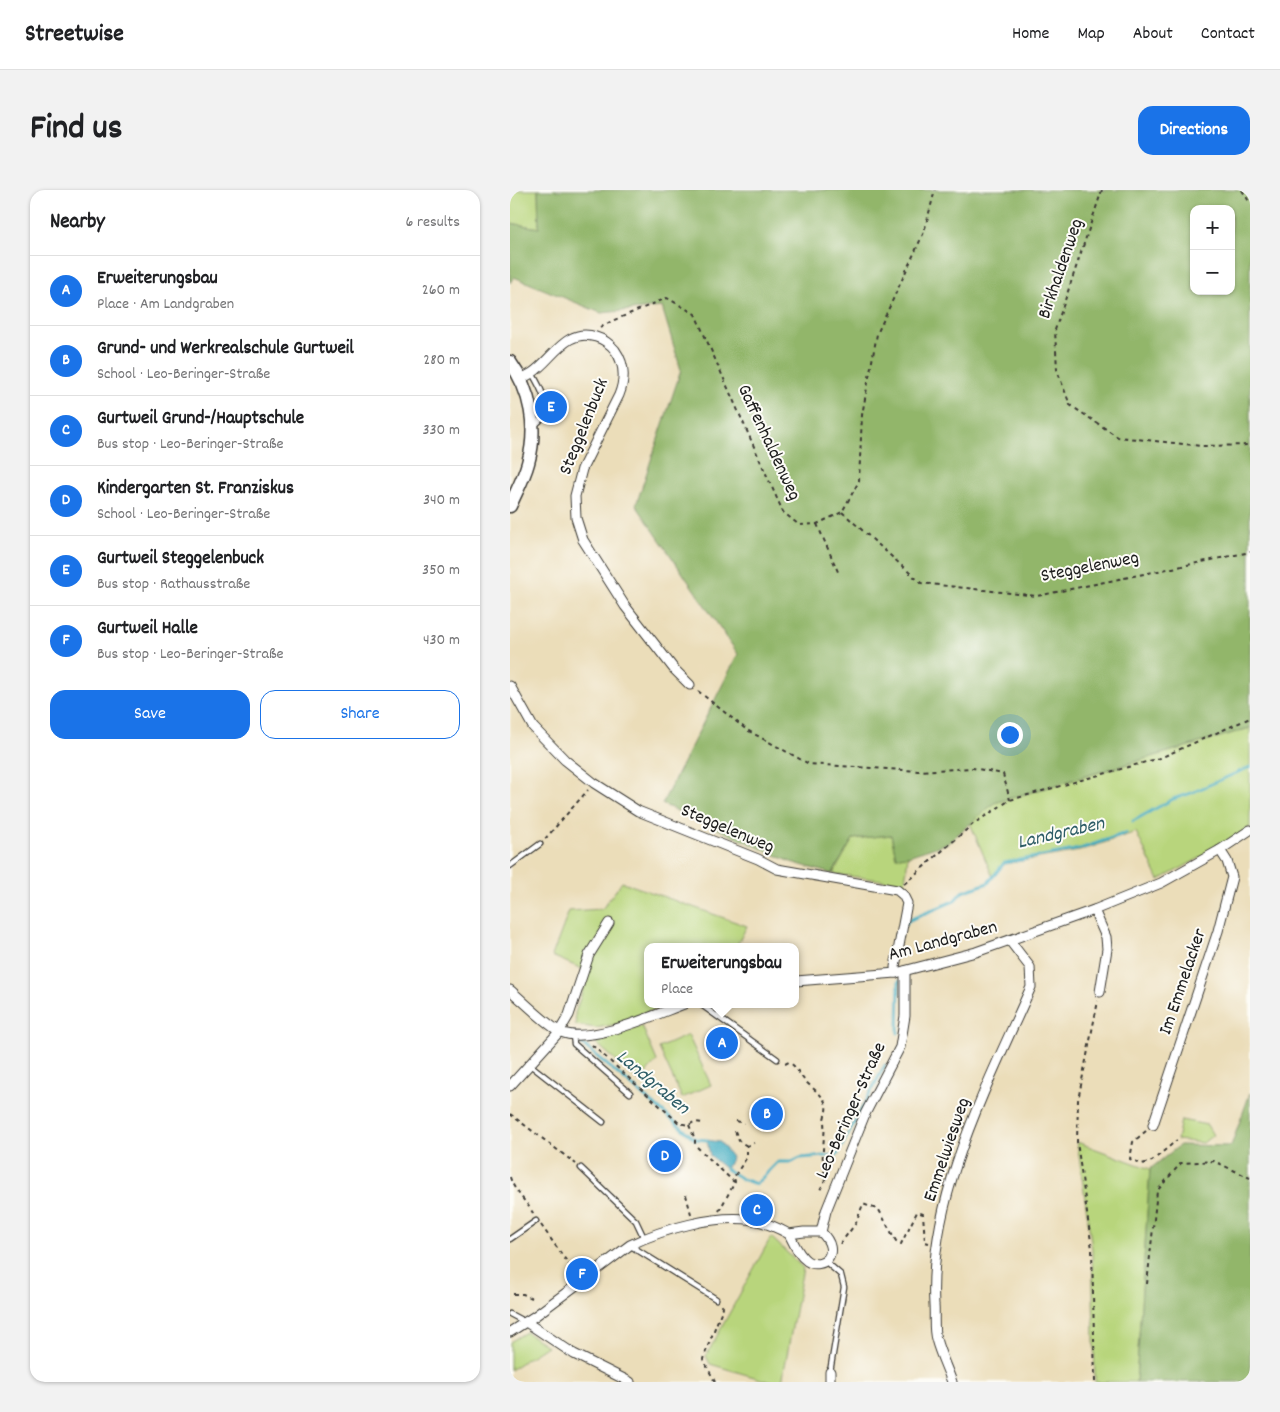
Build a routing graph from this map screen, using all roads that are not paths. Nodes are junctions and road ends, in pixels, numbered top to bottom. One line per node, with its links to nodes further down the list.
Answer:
1 (510, 362): 2 (main road)
2 (527, 376): 3 (main road); 4 (street, Steggelenbuck)
3 (510, 506)
4 (690, 685)
5 (510, 686): 14 (street, Steggelenweg)
6 (1250, 830): 8 (street, Am Landgraben)
7 (540, 844): 9 (lane)
8 (1220, 850): 10 (street, Am Landgraben); 27 (street, Im Emmelacker)
9 (510, 866)
10 (1094, 910): 12 (street, Am Landgraben); 17 (street)
11 (609, 923): 20 (street)
12 (1010, 941): 13 (street, Am Landgraben); 43 (street, Emmelwiesweg)
13 (905, 971): 14 (street, Am Landgraben); 30 (street, Leo-Beringer-Straße)
14 (896, 973): 15 (street, Am Landgraben)
15 (799, 981)
16 (510, 990): 20 (street)
17 (1100, 992)
18 (674, 1008): 21 (street)
19 (706, 1008): 22 (lane)
20 (559, 1032): 21 (street); 23 (street)
21 (578, 1036): 25 (lane)
22 (777, 1059)
23 (529, 1064): 24 (street); 26 (lane)
24 (510, 1086)
25 (630, 1093)
26 (603, 1122)
27 (1153, 1125)
28 (581, 1168): 32 (lane)
29 (536, 1221): 33 (lane)
30 (821, 1232): 31 (street); 35 (street)
31 (789, 1234): 32 (street); 35 (street)
32 (644, 1238): 34 (street)
33 (510, 1239)
34 (630, 1245): 36 (lane); 38 (street)
35 (824, 1261): 40 (lane)
36 (716, 1299)
37 (510, 1314): 38 (lane)
38 (526, 1322): 39 (street); 41 (street)
39 (510, 1332)
40 (830, 1372): 42 (street)
41 (630, 1382)
42 (830, 1382)
43 (952, 1382)

